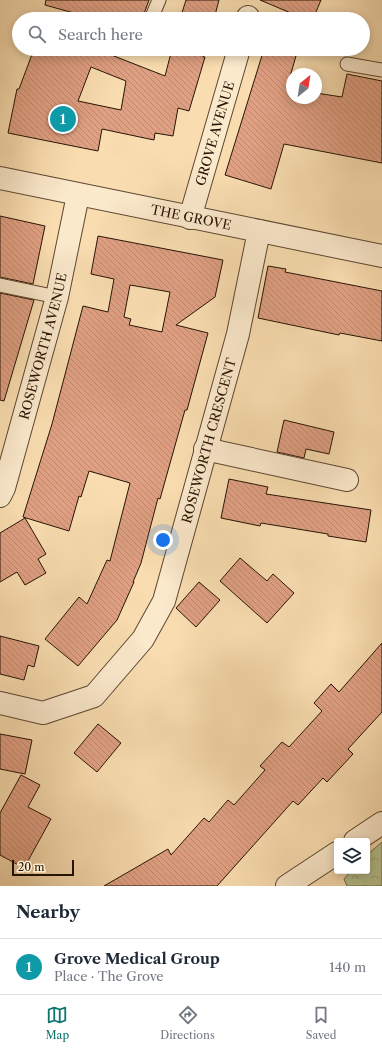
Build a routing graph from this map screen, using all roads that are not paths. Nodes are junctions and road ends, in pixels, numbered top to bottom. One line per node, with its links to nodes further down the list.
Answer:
1 (159, 0): 2 (lane)
2 (154, 12)
3 (237, 56): 8 (street, GROVE AVENUE)
4 (347, 64): 5 (lane)
5 (382, 70)
6 (0, 178): 7 (street, THE GROVE)
7 (78, 195): 8 (street, THE GROVE); 12 (street, ROSEWORTH AVENUE)
8 (190, 218): 9 (street, THE GROVE)
9 (259, 232): 10 (street, THE GROVE); 13 (street, ROSEWORTH CRESCENT)
10 (382, 256)
11 (0, 286): 12 (lane)
12 (57, 298): 15 (street, ROSEWORTH AVENUE)
13 (205, 449): 14 (street); 16 (street, ROSEWORTH CRESCENT)
14 (347, 480)
15 (0, 496)
16 (0, 703)
17 (382, 823): 18 (street)
18 (360, 838)
19 (334, 855): 20 (street)
20 (287, 886)

